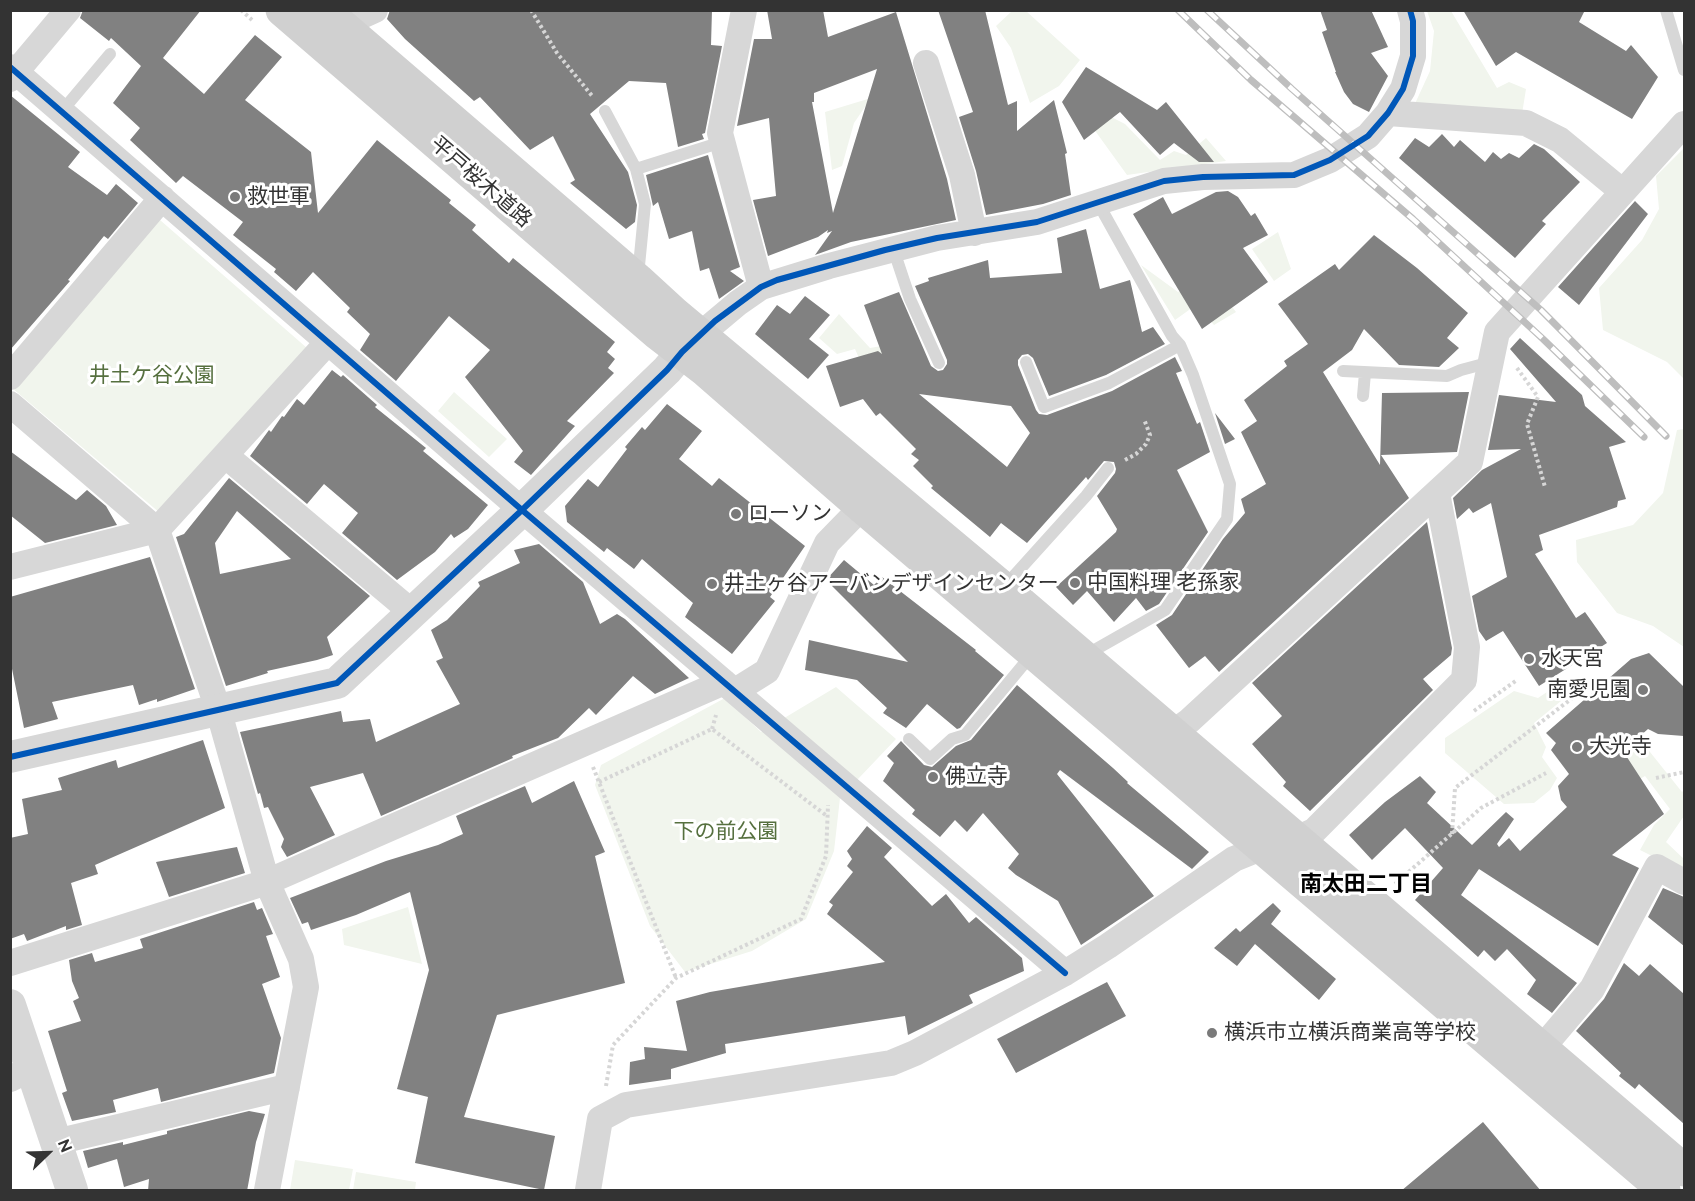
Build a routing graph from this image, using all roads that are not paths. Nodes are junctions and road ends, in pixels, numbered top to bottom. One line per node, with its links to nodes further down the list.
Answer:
1 (68, 10): 11 (street)
2 (282, 10): 26 (main road, 平戸桜木道路)
3 (375, 10): 7 (street)
4 (744, 10): 16 (street)
5 (1410, 10): 14 (street)
6 (1666, 10): 10 (lane)
7 (333, 18): 23 (main road, 平戸桜木道路)
8 (110, 54): 12 (lane)
9 (926, 63): 21 (street)
10 (1684, 70)
11 (12, 72): 12 (street)
12 (62, 111): 19 (street)
13 (605, 111): 17 (lane)
14 (1388, 113): 18 (street); 20 (street)
15 (1684, 124): 18 (street)
16 (722, 142): 17 (lane); 24 (street)
17 (636, 169): 23 (lane)
18 (1623, 192): 28 (street)
19 (162, 198): 25 (street); 33 (street)
20 (1098, 203): 21 (street); 27 (lane)
21 (974, 233): 22 (street)
22 (893, 248): 24 (street); 30 (lane)
23 (638, 280): 26 (main road, 平戸桜木道路)
24 (761, 287): 26 (street)
25 (328, 342): 36 (street); 40 (street)
26 (691, 343): 39 (main road); 40 (street); 43 (main road)
27 (1180, 345): 29 (lane); 46 (lane)
28 (1493, 350): 32 (lane); 38 (street)
29 (1026, 362)
30 (939, 363)
31 (1343, 371): 32 (lane)
32 (1365, 373): 34 (lane)
33 (10, 377)
34 (1363, 396)
35 (10, 404): 41 (street)
36 (226, 456): 41 (street); 44 (street)
37 (1108, 468): 43 (lane)
38 (1437, 493): 49 (street); 52 (street)
39 (862, 507): 45 (main road); 47 (street)
40 (522, 510): 44 (street); 47 (street)
41 (157, 530): 42 (street); 48 (street)
42 (10, 567)
43 (1003, 588): 46 (main road)
44 (413, 613): 48 (street)
45 (1034, 652): 50 (lane); 53 (main road)
46 (1082, 657): 49 (main road)
47 (729, 687): 54 (street); 57 (street)
48 (218, 710): 51 (street); 54 (street)
49 (1172, 733): 52 (main road)
50 (909, 739)
51 (10, 757)
52 (1296, 839): 53 (street); 59 (main road)
53 (1261, 848): 57 (street); 67 (main road)
54 (267, 882): 56 (street); 61 (street)
55 (1684, 882): 59 (street)
56 (10, 963)
57 (1065, 973): 66 (street)
58 (10, 1005): 60 (street)
59 (1542, 1048): 63 (main road)
60 (21, 1074): 62 (street)
61 (287, 1088): 62 (street); 65 (street)
62 (57, 1142): 64 (street)
63 (1684, 1170)
64 (72, 1191)
65 (267, 1191)
66 (588, 1191)
67 (1664, 1191)

